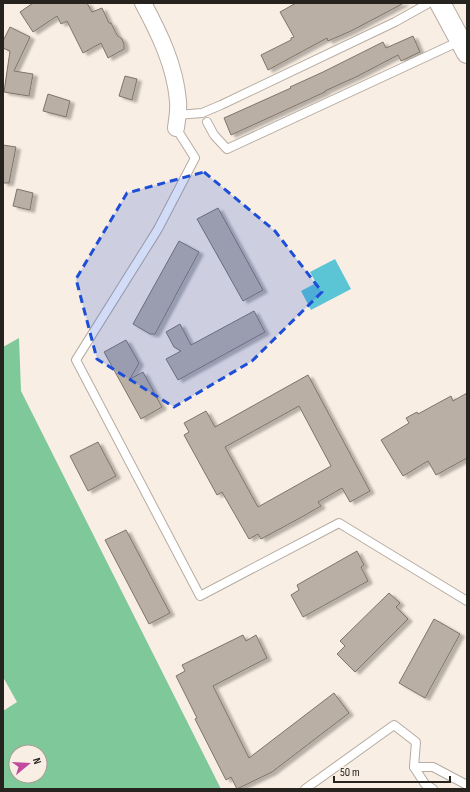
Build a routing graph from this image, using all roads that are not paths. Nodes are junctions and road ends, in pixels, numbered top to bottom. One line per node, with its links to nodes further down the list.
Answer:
1 (143, 3): 5 (street)
2 (429, 3): 5 (lane)
3 (440, 3): 4 (street)
4 (464, 47): 6 (lane)
5 (177, 122): 7 (lane)
6 (206, 122)
7 (467, 601)
8 (414, 767): 9 (lane); 10 (lane); 11 (lane)
9 (467, 786)
10 (305, 789)
11 (434, 789)

